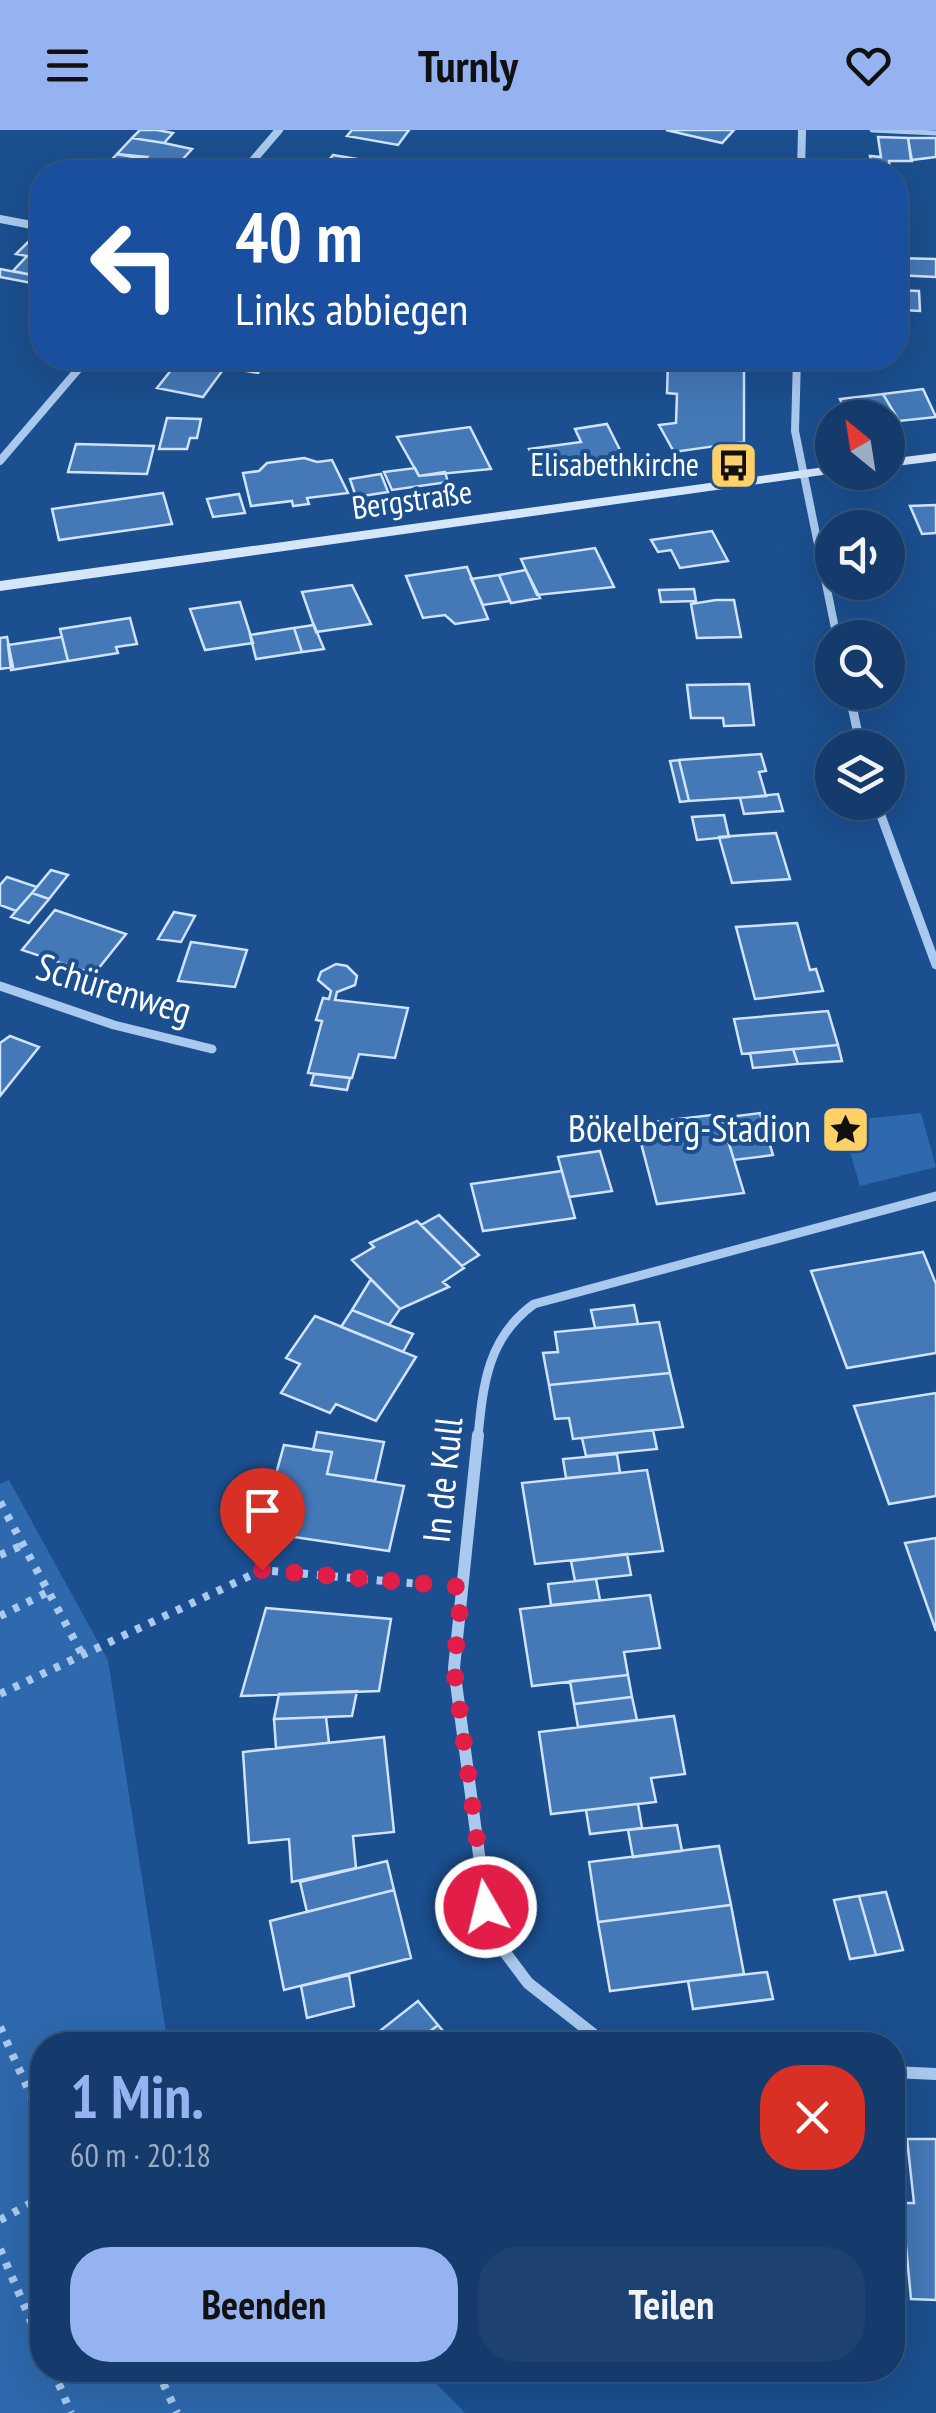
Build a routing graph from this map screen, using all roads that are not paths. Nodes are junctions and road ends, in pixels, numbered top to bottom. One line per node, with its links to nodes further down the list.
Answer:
1 (279, 130): 5 (street)
2 (802, 130): 6 (street)
3 (872, 130): 4 (lane)
4 (936, 133)
5 (253, 160)
6 (801, 160)
7 (0, 219): 8 (street)
8 (30, 224)
9 (78, 370): 12 (street)
10 (796, 370): 15 (street)
11 (936, 456): 13 (main road)
12 (0, 460)
13 (905, 461)
14 (815, 472): 15 (main road, Bergstraße)
15 (803, 474): 16 (main road, Bergstraße); 17 (street)
16 (0, 586)
17 (833, 620)
18 (883, 820): 19 (street)
19 (936, 965)
20 (0, 986): 21 (street, Schürenweg)
21 (212, 1049)
22 (936, 1196): 23 (street, In de Kull)
23 (590, 2032)
24 (905, 2073): 25 (street)
25 (936, 2074)

